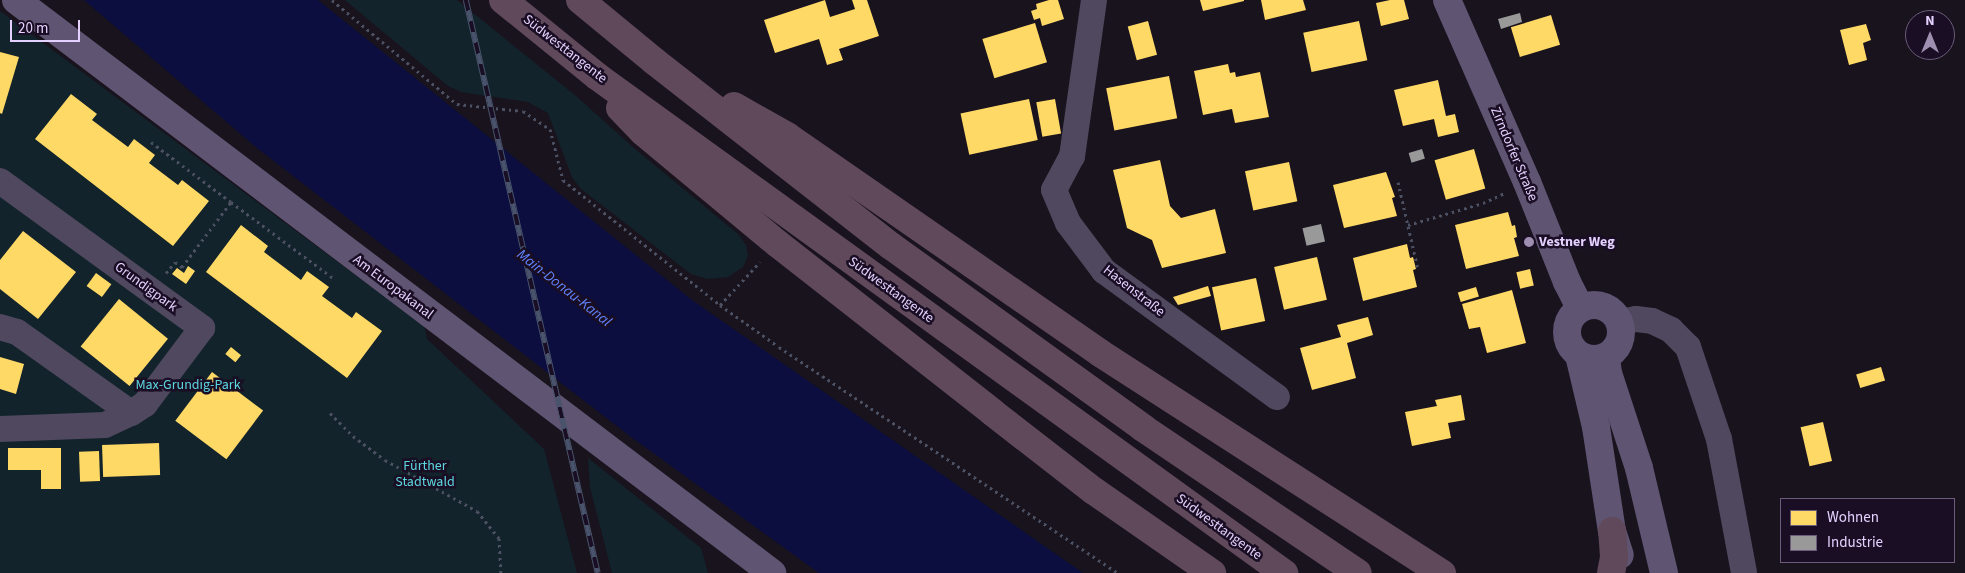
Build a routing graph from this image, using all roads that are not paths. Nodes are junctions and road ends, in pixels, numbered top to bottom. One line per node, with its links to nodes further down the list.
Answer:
1 (16, 0): 18 (main road, Am Europakanal)
2 (503, 0): 7 (highway, Südwesttangente)
3 (580, 0): 6 (highway)
4 (1094, 0): 14 (street, Hasenstraße)
5 (1447, 0): 9 (main road, Zirndorfer Straße)
6 (654, 61): 21 (highway); 22 (highway)
7 (598, 77): 19 (highway); 20 (highway, Südwesttangente)
8 (0, 181): 15 (street, Grundigpark)
9 (1580, 308): 10 (main road); 12 (main road)
10 (1620, 322): 13 (main road); 26 (street)
11 (0, 327): 15 (street)
12 (1579, 355): 13 (main road); 17 (main road)
13 (1606, 356): 25 (main road)
14 (1277, 397)
15 (131, 413): 16 (street, Grundigpark)
16 (0, 429)
17 (1612, 531): 23 (highway); 24 (main road)
18 (772, 573)
19 (1212, 573)
20 (1284, 573)
21 (1358, 573)
22 (1442, 573)
23 (1611, 573)
24 (1624, 573)
25 (1664, 573)
26 (1744, 573)

